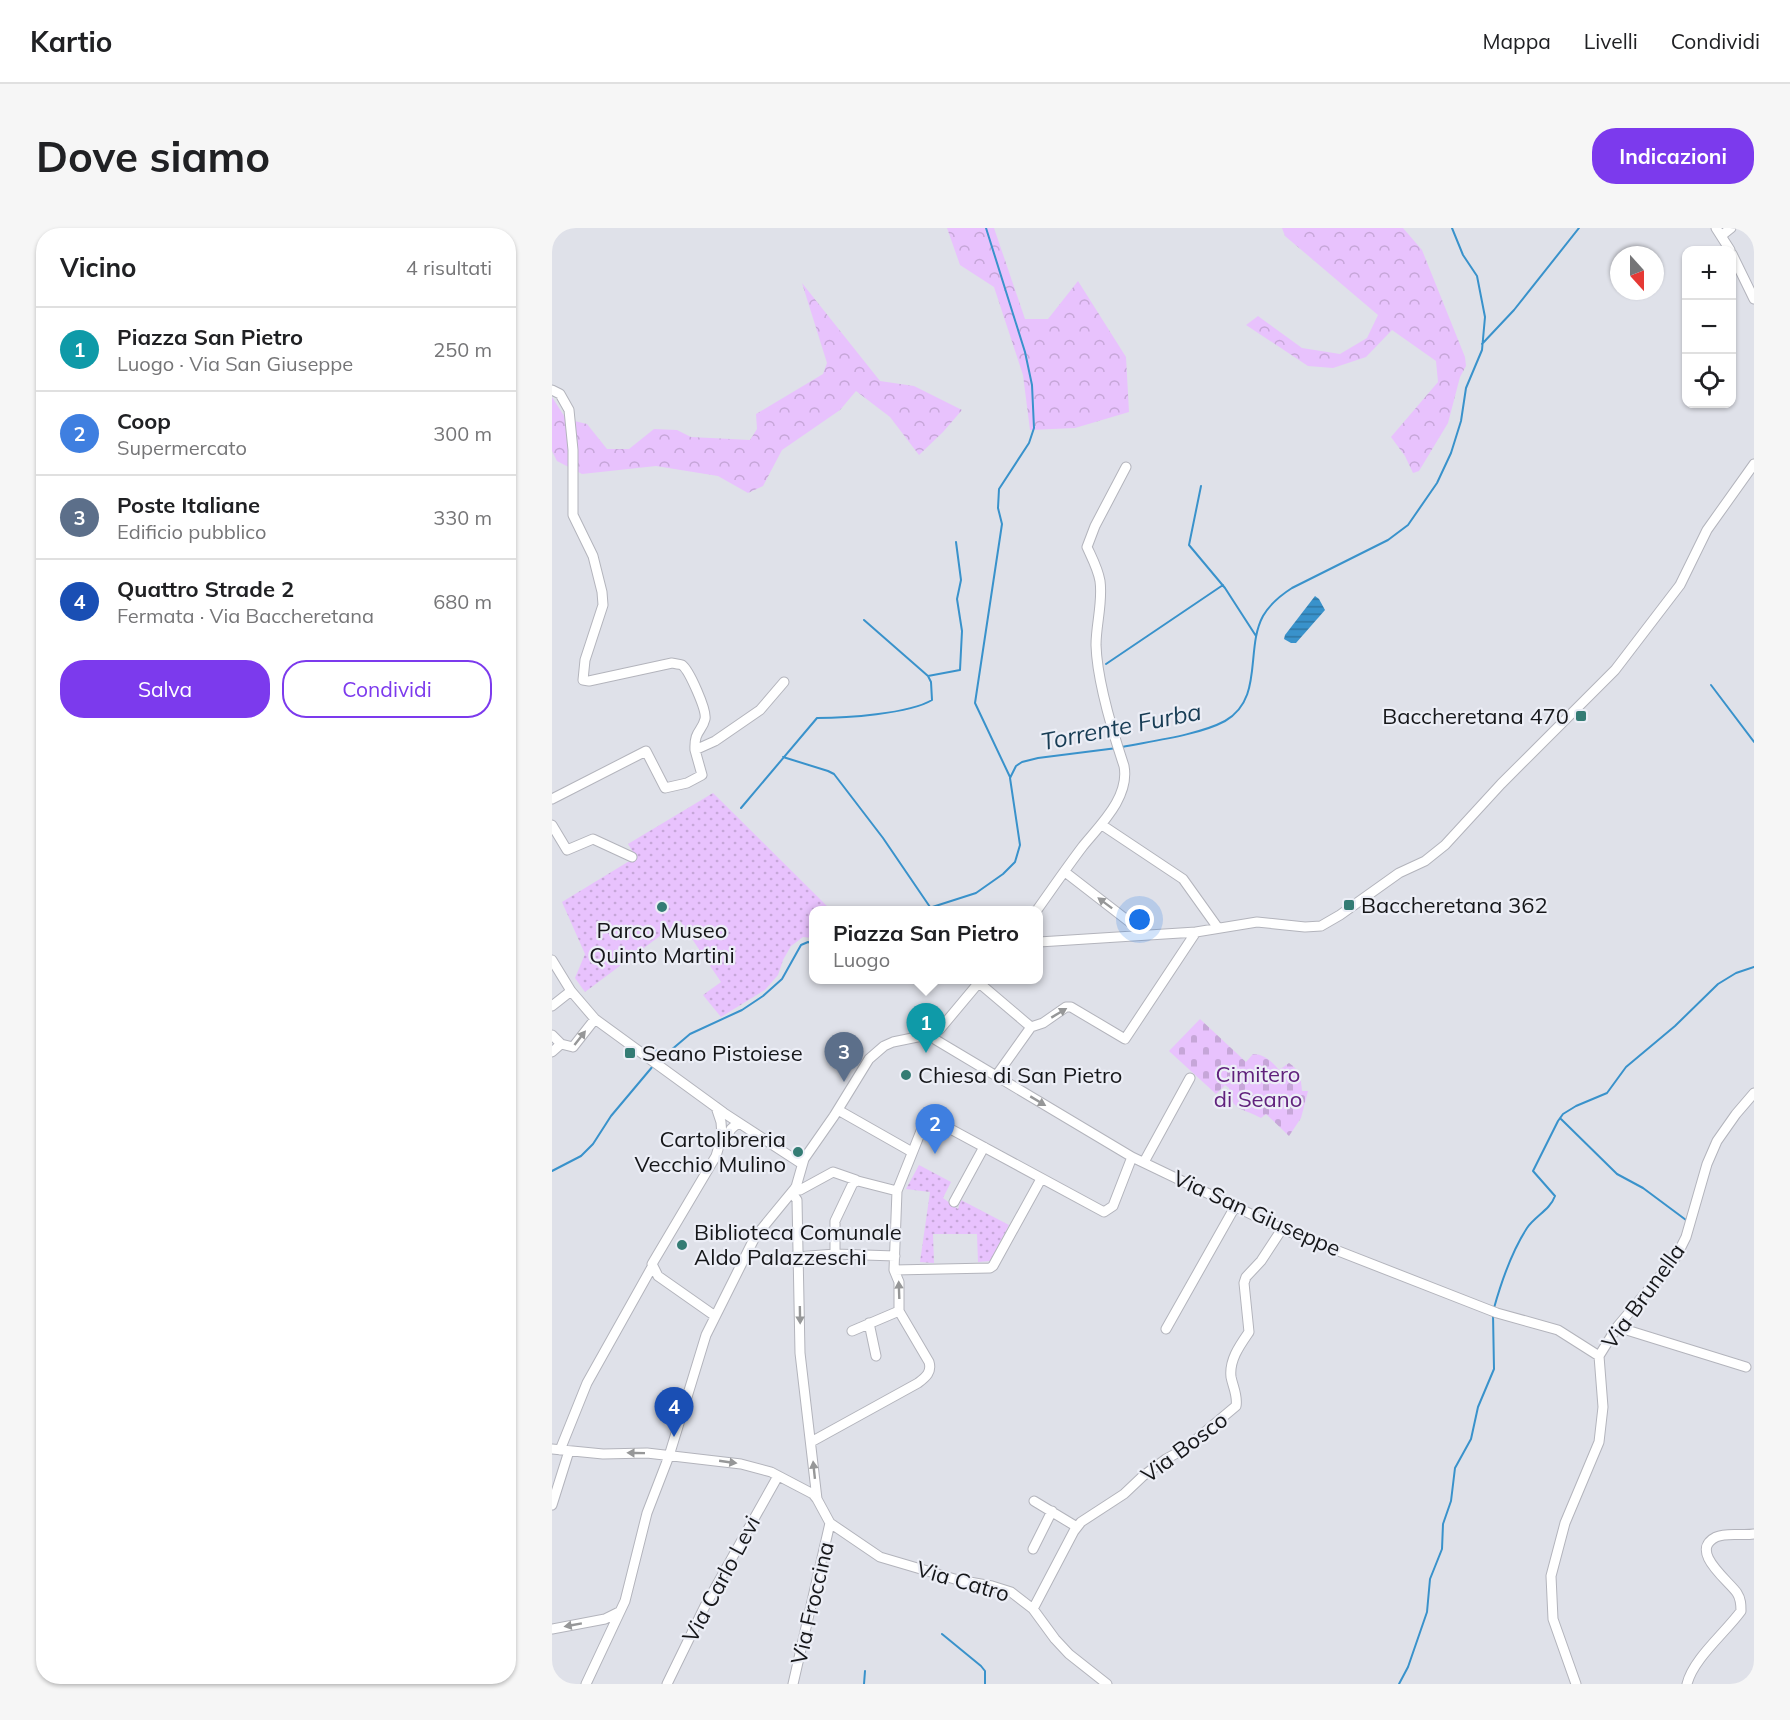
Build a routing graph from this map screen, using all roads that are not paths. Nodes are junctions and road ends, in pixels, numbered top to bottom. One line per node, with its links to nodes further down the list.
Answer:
1 (1731, 228): 2 (street)
2 (1719, 231): 3 (street)
3 (1728, 246)
4 (1736, 262): 5 (street)
5 (1754, 299)
6 (552, 390): 10 (street)
7 (1754, 464): 17 (street)
8 (1126, 467): 13 (street)
9 (784, 681): 10 (street)
10 (695, 750): 11 (street)
11 (552, 799)
12 (552, 825): 14 (street)
13 (1101, 825): 15 (street); 17 (street)
14 (632, 857)
15 (1065, 872): 16 (street); 19 (street, one-way to 15)
16 (1040, 906)
17 (1218, 928): 18 (street)
18 (1196, 932): 19 (street); 27 (street, one-way to 18)
19 (1145, 934): 20 (street)
20 (1043, 942)
21 (552, 960): 24 (street)
22 (978, 984): 29 (street)
23 (983, 984): 27 (street)
24 (571, 991): 25 (street); 26 (street)
25 (552, 1006)
26 (595, 1019): 30 (street, one-way to 26); 35 (street)
27 (1031, 1026): 32 (street)
28 (552, 1035): 30 (street)
29 (933, 1036): 32 (street, Via San Giuseppe); 36 (street)
30 (561, 1044): 31 (street)
31 (552, 1052)
32 (996, 1076): 42 (street, Via San Giuseppe, one-way to 42)
33 (1190, 1078): 43 (street)
34 (1754, 1093): 60 (street, Via Brunella)
35 (720, 1110): 37 (street); 38 (street); 41 (street)
36 (838, 1110): 40 (street); 44 (street)
37 (738, 1123): 38 (street); 44 (street)
38 (727, 1137): 41 (street)
39 (984, 1148): 40 (street); 45 (street); 49 (street)
40 (912, 1152): 48 (street)
41 (716, 1156): 55 (street)
42 (1132, 1157): 43 (street, Via San Giuseppe); 45 (street)
43 (1144, 1162): 50 (street, Via San Giuseppe)
44 (802, 1164): 47 (street)
45 (1041, 1179): 56 (street)
46 (854, 1182): 47 (street); 48 (street); 52 (street)
47 (793, 1190): 54 (street); 58 (street)
48 (897, 1191): 53 (street)
49 (954, 1202)
50 (1236, 1205): 51 (street, Via San Giuseppe); 61 (street)
51 (1282, 1229): 64 (street, Via San Giuseppe); 75 (street, Via Bosco)
52 (835, 1254): 53 (street); 54 (street)
53 (895, 1256): 56 (street)
54 (797, 1257): 66 (street, one-way to 66)
55 (654, 1270): 58 (street); 67 (street)
56 (894, 1270): 57 (street, one-way to 56)
57 (899, 1311): 59 (street); 66 (street)
58 (715, 1316): 68 (street)
59 (869, 1323): 62 (street); 63 (street)
60 (1617, 1328): 64 (street, Via Brunella); 65 (street)
61 (1166, 1329)
62 (852, 1331)
63 (876, 1356)
64 (1599, 1356): 87 (street, Via Brunella)
65 (1746, 1367)
66 (811, 1442): 70 (street, one-way to 66)
67 (560, 1450): 68 (street, one-way to 67); 72 (street)
68 (669, 1456): 69 (street, one-way to 69); 79 (street)
69 (778, 1476): 70 (street); 84 (street, Via Carlo Levi)
70 (817, 1498): 74 (street)
71 (1034, 1501): 73 (street)
72 (552, 1505)
73 (1052, 1511): 75 (street); 77 (street)
74 (830, 1522): 78 (street, Via Catro); 85 (street, Via Froccina)
75 (1077, 1527): 78 (street, Via Bosco)
76 (1754, 1534): 88 (street)
77 (1033, 1549)
78 (1033, 1609): 86 (street, Via Catro)
79 (621, 1610): 80 (street); 82 (street)
80 (594, 1622): 81 (street, one-way to 81); 82 (street)
81 (552, 1629)
82 (609, 1636): 83 (street)
83 (586, 1684)
84 (667, 1684)
85 (793, 1684)
86 (1107, 1684)
87 (1576, 1684)
88 (1688, 1684)

